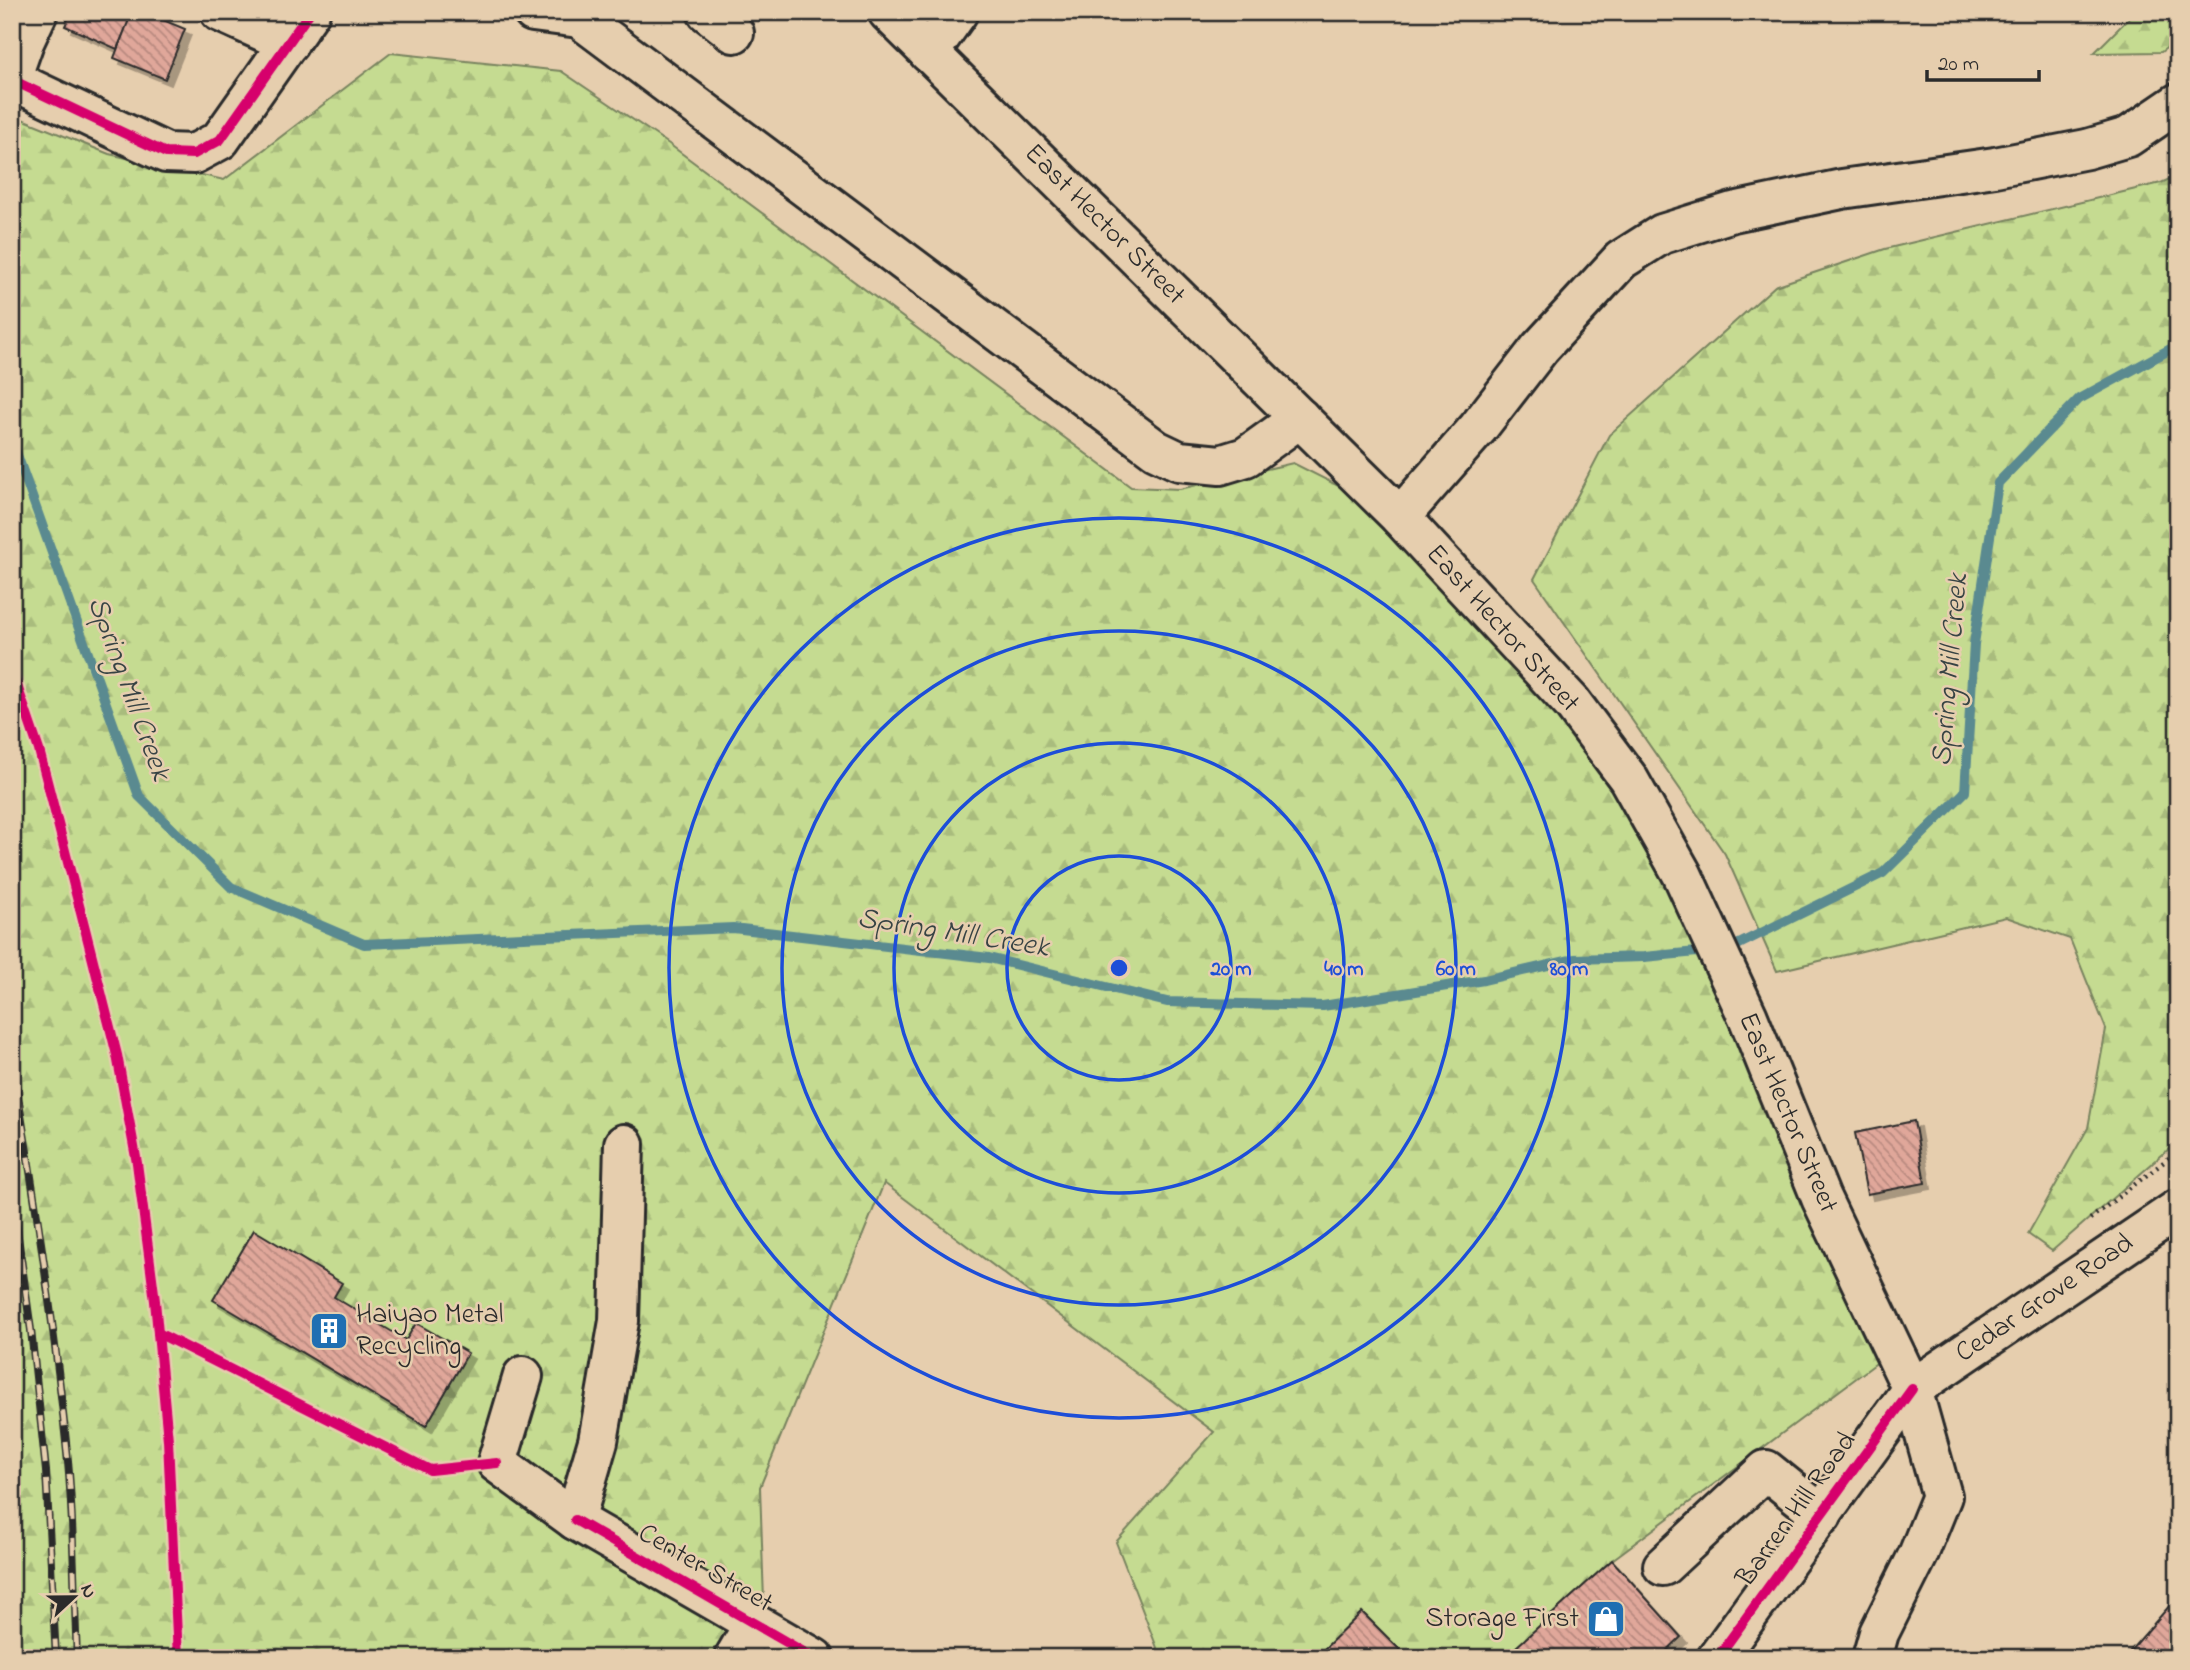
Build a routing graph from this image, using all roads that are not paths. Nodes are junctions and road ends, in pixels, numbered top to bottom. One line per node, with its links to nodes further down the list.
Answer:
1 (38, 12): 9 (main road)
2 (220, 12): 7 (main road)
3 (310, 12): 7 (main road)
4 (533, 12): 11 (main road)
5 (888, 12): 8 (main road, East Hector Street)
6 (958, 12): 8 (main road)
7 (289, 43): 9 (main road)
8 (929, 53): 11 (main road, East Hector Street)
9 (12, 78)
10 (2178, 103): 12 (main road)
11 (1300, 418): 12 (main road, East Hector Street)
12 (1400, 517): 16 (main road, East Hector Street)
13 (624, 1144): 18 (main road)
14 (2178, 1209): 16 (main road, Cedar Grove Road)
15 (523, 1376): 18 (main road, Center Street)
16 (1912, 1389): 17 (main road, Barren Hill Road); 24 (main road, East Hector Street)
17 (1822, 1515): 19 (main road); 23 (main road, Barren Hill Road)
18 (575, 1520): 20 (main road, Center Street)
19 (1663, 1566)
20 (754, 1624): 21 (main road); 22 (main road, Center Street)
21 (734, 1658)
22 (814, 1658)
23 (1717, 1658)
24 (1872, 1658)

